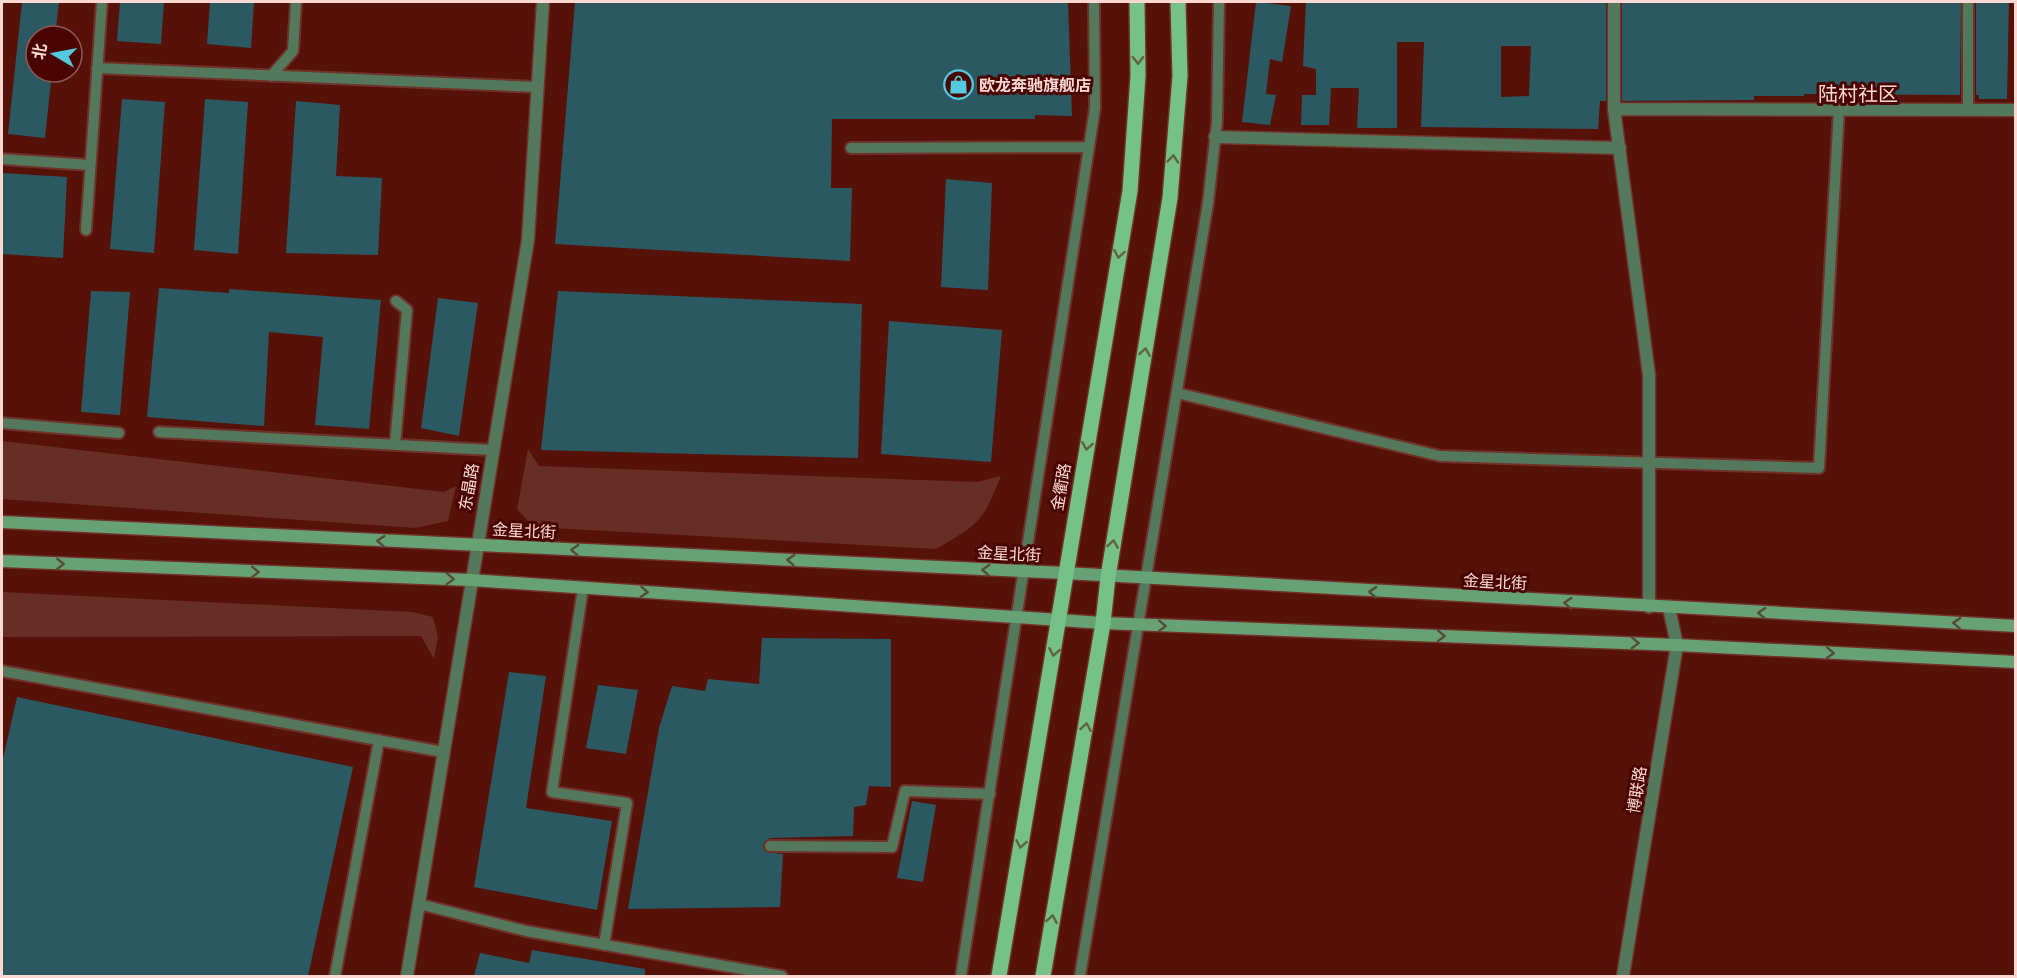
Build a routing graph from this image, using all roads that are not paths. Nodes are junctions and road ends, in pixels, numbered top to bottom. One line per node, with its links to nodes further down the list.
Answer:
1 (102, 2): 10 (lane)
2 (296, 2): 11 (lane)
3 (543, 2): 12 (street, 东晶路)
4 (1094, 2): 18 (lane)
5 (1137, 2): 36 (main road, 金衢路, one-way to 36)
6 (1178, 2): 37 (main road, one-way to 6)
7 (1219, 2): 17 (lane)
8 (1614, 2): 13 (street)
9 (1968, 2): 15 (lane)
10 (97, 68): 11 (lane); 22 (lane)
11 (271, 76): 12 (lane)
12 (537, 87): 30 (street, 东晶路)
13 (1614, 109): 14 (street); 20 (street)
14 (1839, 109): 15 (street); 31 (lane)
15 (1968, 110): 16 (street)
16 (2016, 110)
17 (1215, 137): 20 (street); 25 (lane)
18 (1089, 147): 19 (lane); 35 (lane)
19 (851, 148)
20 (1620, 148): 31 (street)
21 (2, 159): 22 (lane)
22 (90, 165): 23 (lane)
23 (86, 230)
24 (396, 301): 29 (lane)
25 (1177, 393): 31 (lane); 38 (lane)
26 (2, 423): 28 (lane)
27 (159, 432): 29 (lane)
28 (118, 433)
29 (395, 445): 30 (lane)
30 (492, 450): 33 (street, 东晶路)
31 (1649, 462): 41 (street)
32 (2, 522): 33 (main road, 金星北街, one-way to 32)
33 (476, 546): 35 (main road, 金星北街, one-way to 33); 39 (street, 东晶路)
34 (2, 561): 39 (main road, one-way to 39)
35 (1025, 571): 36 (main road, 金星北街); 43 (lane)
36 (1065, 573): 37 (main road, 金星北街); 44 (main road, 金衢路)
37 (1108, 577): 38 (main road, 金星北街); 45 (main road)
38 (1144, 579): 41 (main road, 金星北街, one-way to 38); 46 (lane)
39 (471, 580): 40 (main road); 52 (street, 东晶路)
40 (583, 588): 43 (main road, one-way to 43); 56 (lane)
41 (1649, 607): 42 (main road, 金星北街)
42 (1669, 608): 47 (main road, 金星北街, one-way to 42); 48 (street, 博联路)
43 (1018, 617): 44 (main road); 53 (lane)
44 (1059, 620): 45 (main road); 61 (main road, 金衢路, one-way to 61)
45 (1103, 623): 46 (main road); 62 (main road, one-way to 45)
46 (1137, 625): 48 (main road, one-way to 48); 63 (lane)
47 (2016, 626)
48 (1677, 645): 49 (main road, one-way to 49); 64 (street, 博联路)
49 (2016, 662)
50 (2, 670): 51 (lane)
51 (379, 740): 52 (lane); 57 (lane)
52 (443, 752): 55 (street, 东晶路)
53 (990, 794): 54 (lane); 60 (lane)
54 (770, 846)
55 (419, 904): 56 (lane); 58 (street, 东晶路)
56 (604, 945): 59 (lane)
57 (335, 976)
58 (407, 976)
59 (782, 976)
60 (961, 976)
61 (999, 976)
62 (1043, 976)
63 (1080, 976)
64 (1623, 976)

